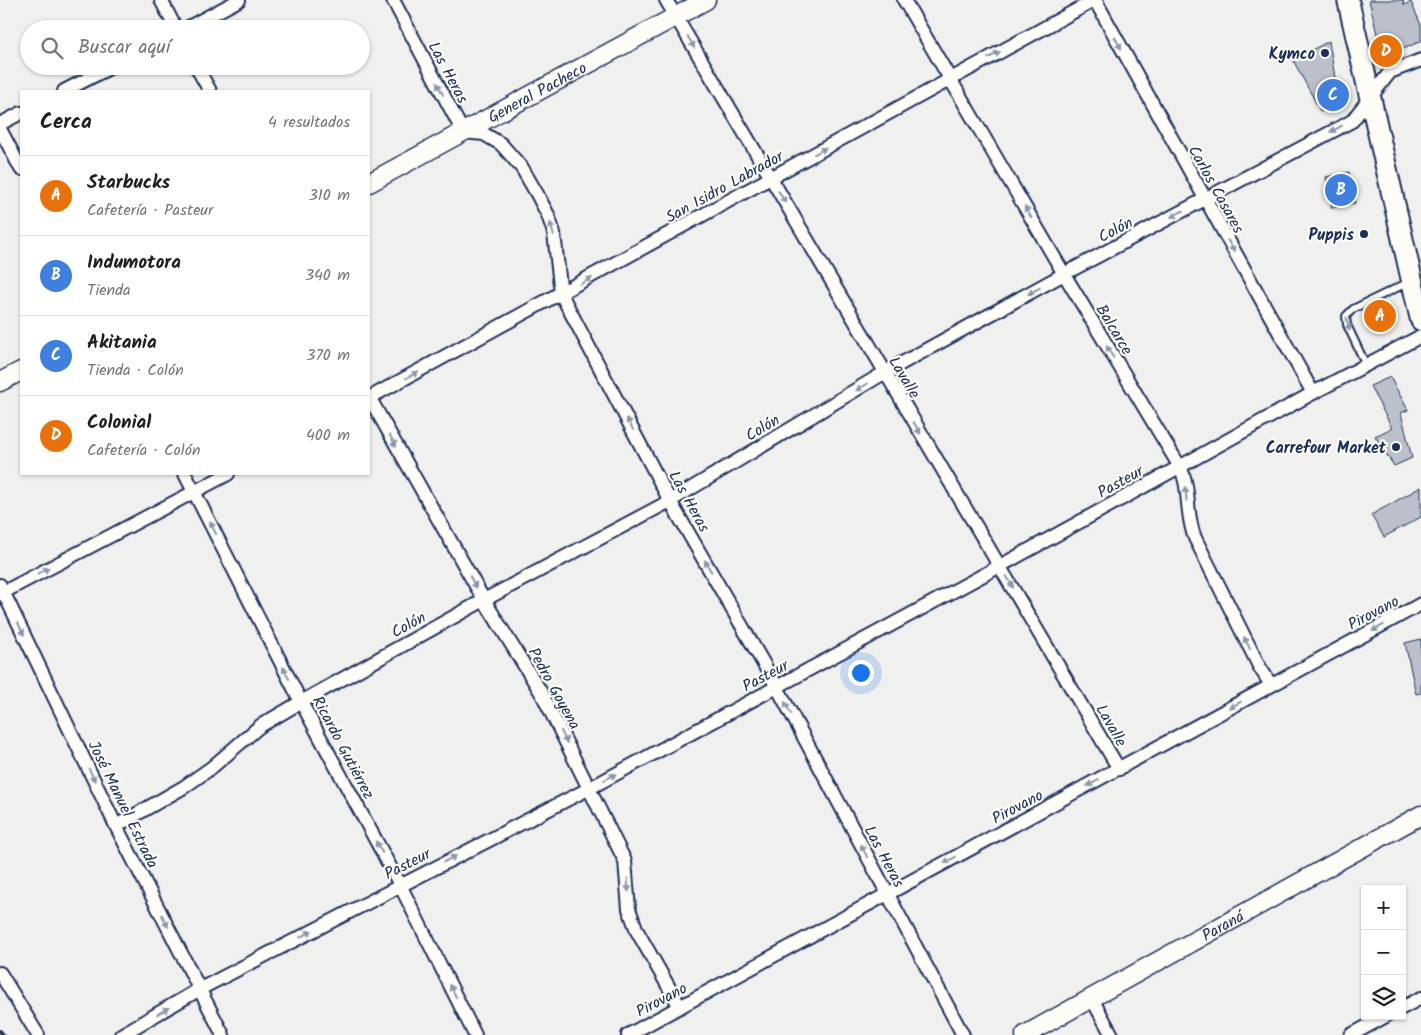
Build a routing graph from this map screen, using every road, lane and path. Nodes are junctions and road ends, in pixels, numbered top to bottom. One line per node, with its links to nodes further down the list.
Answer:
1 (161, 0): 10 (street)
2 (239, 0): 11 (street)
3 (393, 0): 22 (street, Las Heras, one-way to 3)
4 (666, 0): 9 (street, Lavalle)
5 (706, 0): 9 (street, General Pacheco)
6 (904, 0): 15 (street, Balcarce)
7 (1095, 0): 15 (street, San Isidro Labrador, one-way to 7); 26 (street, Carlos Casares, one-way to 26)
8 (1348, 0): 18 (main road)
9 (676, 16): 22 (street, General Pacheco); 24 (street, Lavalle, one-way to 24)
10 (171, 20)
11 (202, 20)
12 (1421, 60): 18 (street, Colón)
13 (95, 75): 16 (street)
14 (201, 75): 17 (street)
15 (951, 79): 24 (street, San Isidro Labrador, one-way to 15); 27 (street, Balcarce, one-way to 15)
16 (66, 90)
17 (209, 90)
18 (1371, 96): 26 (street, Colón, one-way to 26); 28 (main road)
19 (20, 114): 20 (street)
20 (0, 124)
21 (0, 129): 23 (street)
22 (463, 132): 25 (street, General Pacheco); 29 (street, Las Heras, one-way to 22)
23 (20, 167)
24 (770, 179): 29 (street, San Isidro Labrador, one-way to 24); 34 (street, Lavalle, one-way to 34)
25 (370, 181)
26 (1205, 200): 27 (street, Colón, one-way to 27); 36 (street, Carlos Casares, one-way to 36)
27 (1064, 274): 34 (street, Colón, one-way to 34); 39 (street, Balcarce, one-way to 27)
28 (1416, 291): 30 (main road); 32 (lane, one-way to 32)
29 (561, 294): 37 (street, San Isidro Labrador, one-way to 29); 43 (street, Las Heras, one-way to 29)
30 (1421, 320)
31 (1421, 336): 32 (street, Pasteur)
32 (1366, 365): 36 (street, Pasteur)
33 (20, 372): 35 (street)
34 (884, 374): 43 (street, Colón, one-way to 43); 44 (street, Lavalle, one-way to 44)
35 (0, 382)
36 (1313, 393): 39 (street, Pasteur)
37 (370, 397)
38 (370, 400): 46 (street, Pedro Goyena, one-way to 46)
39 (1180, 467): 44 (street, Pasteur); 48 (street, Balcarce, one-way to 39)
40 (185, 475): 42 (street, Ricardo Gutiérrez)
41 (226, 475): 42 (street)
42 (194, 492): 45 (street, one-way to 42); 50 (street, Ricardo Gutiérrez, one-way to 42)
43 (670, 501): 46 (street, Colón); 49 (street, Las Heras, one-way to 43)
44 (1000, 566): 49 (street, Pasteur); 51 (street, Lavalle, one-way to 51)
45 (1, 590): 54 (street, José Manuel Estrada, one-way to 54)
46 (484, 600): 50 (street, Colón); 52 (street, Pedro Goyena, one-way to 52)
47 (1421, 604): 48 (street, Pirovano, one-way to 48)
48 (1271, 685): 51 (street, Pirovano, one-way to 51)
49 (777, 687): 52 (street, Pasteur, one-way to 49); 56 (street, Las Heras, one-way to 49)
50 (301, 702): 54 (street, Colón); 55 (street, Ricardo Gutiérrez, one-way to 50)
51 (1119, 769): 56 (street, Pirovano, one-way to 56)
52 (590, 788): 55 (street, Pasteur, one-way to 52); 62 (street, Pedro Goyena, one-way to 62)
53 (1421, 815): 59 (street, Paraná)
54 (116, 826): 58 (street, José Manuel Estrada, one-way to 58)
55 (400, 885): 58 (street, Pasteur, one-way to 55); 67 (street, Ricardo Gutiérrez, one-way to 55)
56 (887, 894): 62 (street, Pirovano); 69 (street, Las Heras)
57 (0, 974): 64 (street)
58 (200, 989): 65 (street, Pasteur, one-way to 58); 66 (street, José Manuel Estrada)
59 (1092, 998): 70 (street, Paraná); 71 (street)
60 (1421, 998): 61 (street)
61 (1406, 1006)
62 (680, 1007): 68 (street, Pirovano)
63 (1379, 1020): 72 (street)
64 (38, 1035)
65 (121, 1035)
66 (223, 1035)
67 (475, 1035)
68 (628, 1035)
69 (963, 1035)
70 (1024, 1035)
71 (1112, 1035)
72 (1351, 1035)

